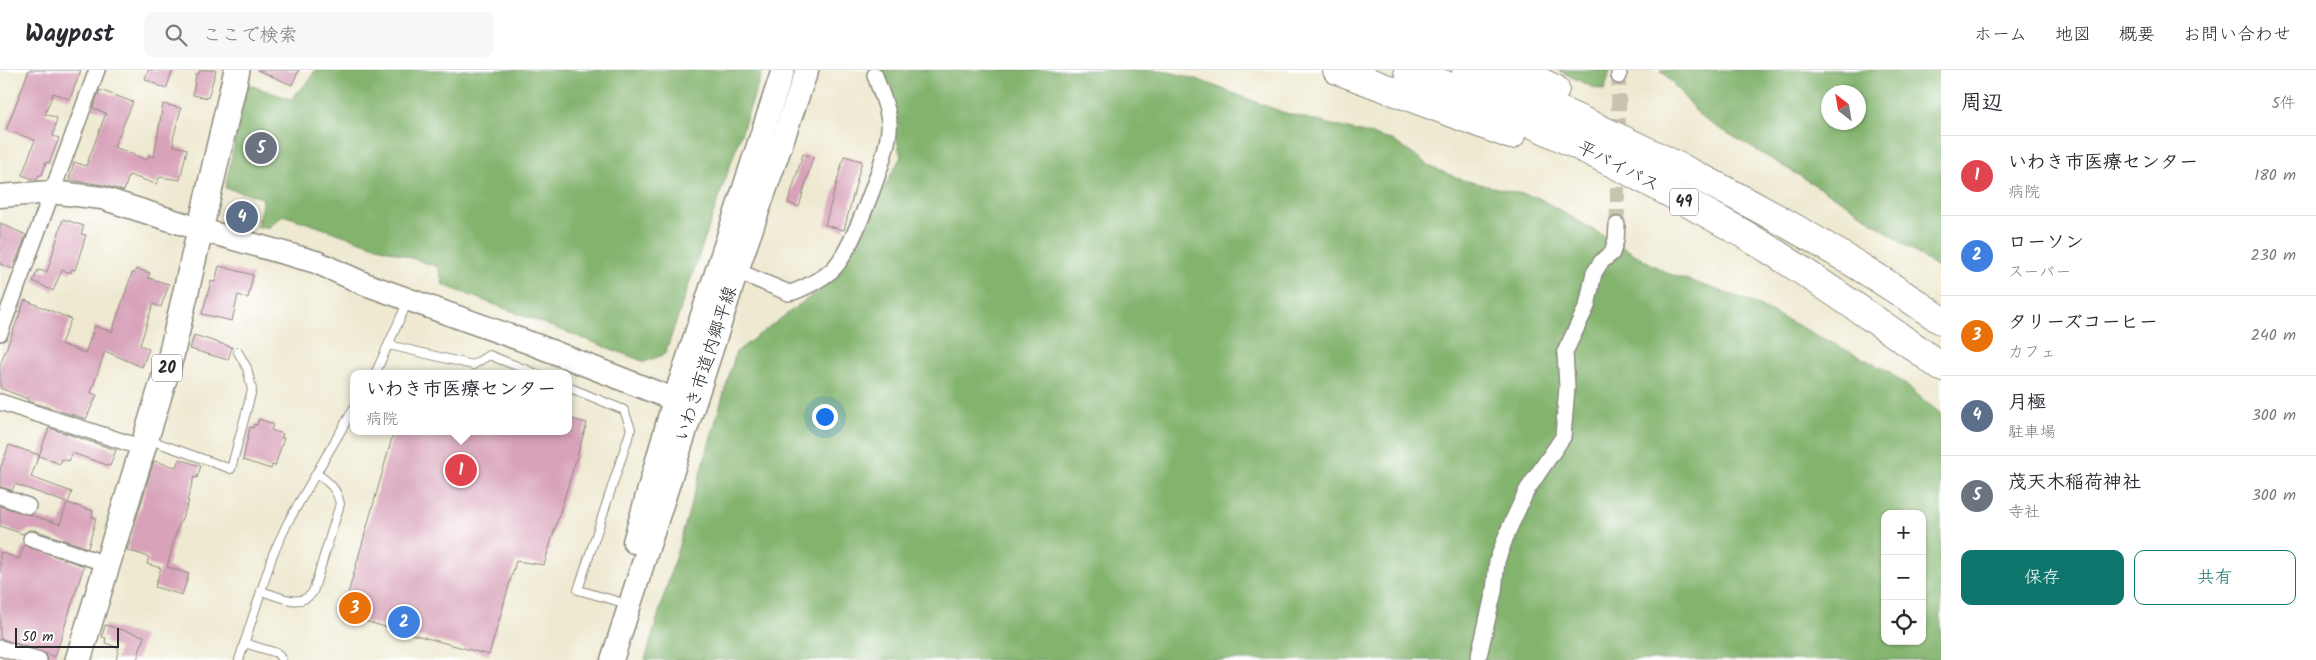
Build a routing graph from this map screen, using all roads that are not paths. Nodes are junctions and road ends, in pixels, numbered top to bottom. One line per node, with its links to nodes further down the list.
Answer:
1 (97, 70): 10 (street)
2 (237, 70): 13 (main road, 20)
3 (782, 70): 26 (street, いわき市道内郷平線)
4 (806, 70): 15 (street, いわき市道内郷平線)
5 (1337, 70): 14 (highway)
6 (1408, 70): 14 (highway, 平バイパス / 49)
7 (1466, 70): 17 (highway, 平バイパス / 49)
8 (1516, 70): 17 (highway)
9 (875, 75): 15 (street)
10 (51, 192): 11 (street); 13 (street); 18 (street)
11 (0, 196)
12 (1617, 225): 44 (street)
13 (202, 230): 16 (street); 28 (main road, 20)
14 (1790, 263): 21 (highway, 平バイパス / 49)
15 (737, 271): 26 (street, いわき市道内郷平線)
16 (409, 298): 19 (lane); 26 (street)
17 (1941, 319)
18 (0, 333)
19 (389, 344): 22 (lane); 23 (lane)
20 (238, 352): 28 (lane)
21 (1941, 367)
22 (377, 370)
23 (527, 370)
24 (572, 389): 35 (lane)
25 (0, 402): 28 (street)
26 (684, 403): 35 (street, いわき市道内郷平線); 43 (street, いわき市道内郷平線)
27 (350, 415): 29 (lane)
28 (144, 444): 33 (main road, 20)
29 (316, 473): 34 (lane); 34 (lane)
30 (0, 496): 31 (street)
31 (28, 506)
32 (32, 539): 33 (street)
33 (108, 564): 39 (main road, 20)
34 (261, 591): 36 (lane)
35 (617, 601): 42 (street, いわき市道内郷平線)
36 (244, 643): 40 (lane); 41 (lane)
37 (0, 648): 38 (street)
38 (39, 660)
39 (79, 660)
40 (239, 660)
41 (282, 660)
42 (598, 660)
43 (612, 660)
44 (1478, 660)

